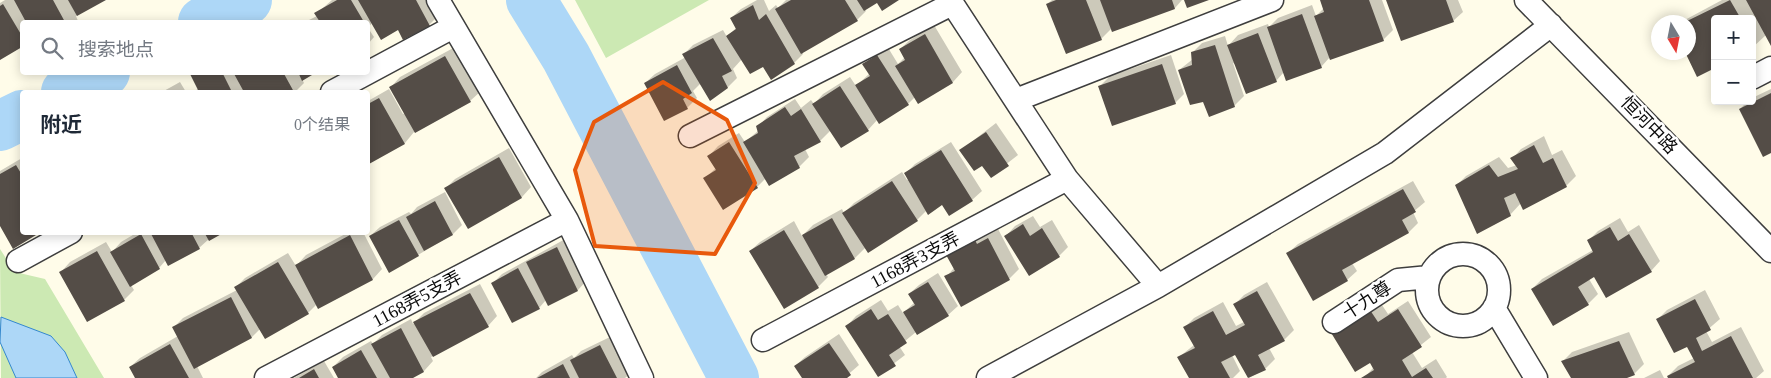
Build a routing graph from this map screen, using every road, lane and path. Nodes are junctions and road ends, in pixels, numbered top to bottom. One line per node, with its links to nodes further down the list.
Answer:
1 (438, 0): 6 (street)
2 (1272, 0): 12 (street)
3 (1526, 0): 5 (street, 恒河中路)
4 (951, 2): 12 (street); 13 (street)
5 (1550, 25): 17 (street, 恒河中路); 20 (street)
6 (453, 28): 8 (street); 15 (street)
7 (1771, 68): 10 (street)
8 (370, 72)
9 (364, 75): 11 (street)
10 (1756, 76)
11 (336, 90)
12 (1016, 100): 14 (street)
13 (690, 136)
14 (1067, 179): 20 (street); 23 (street, 1168弄3支弄)
15 (567, 220): 24 (street, 1168弄5支弄); 25 (street)
16 (66, 235): 18 (street)
17 (1771, 251)
18 (18, 261)
19 (1430, 277): 21 (street); 21 (street); 22 (street, 十九尊)
20 (1158, 286): 26 (street)
21 (1494, 308): 27 (street)
22 (1334, 322)
23 (763, 340)
24 (266, 378)
25 (642, 378)
26 (988, 378)
27 (1536, 378)

